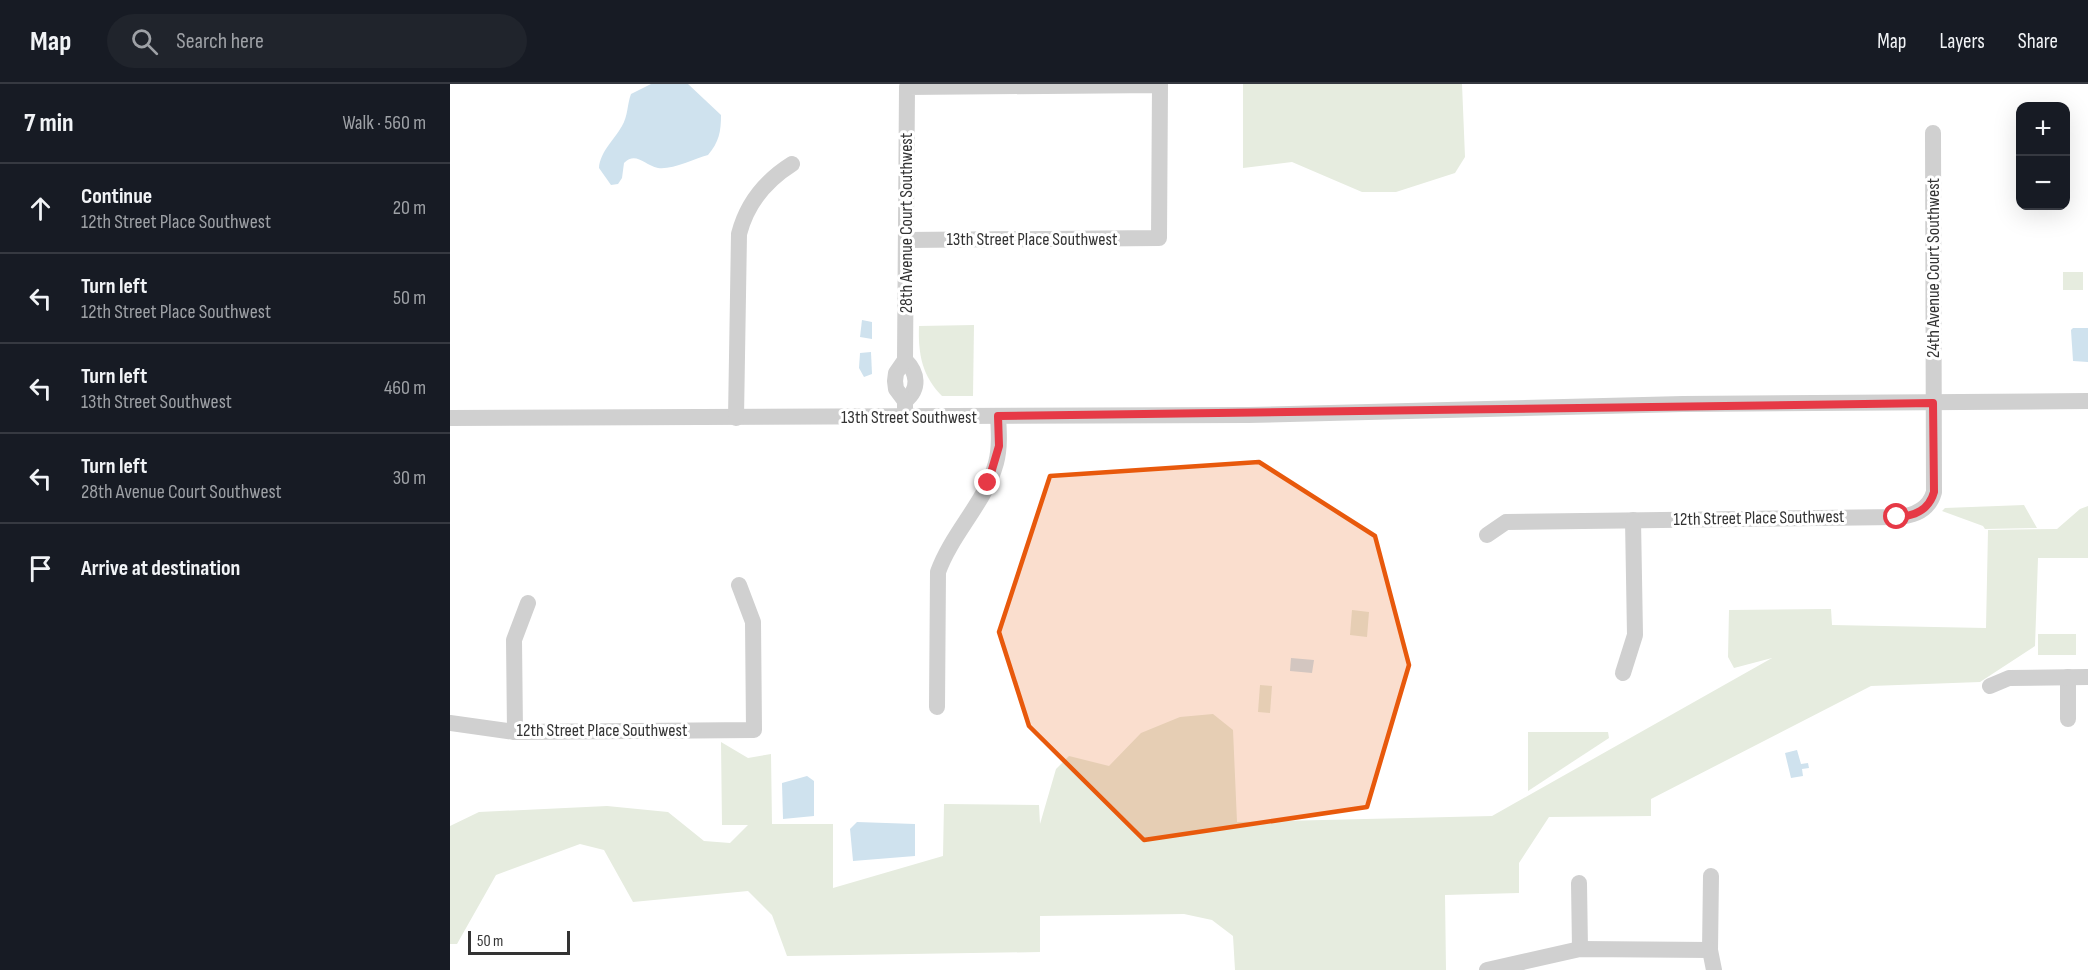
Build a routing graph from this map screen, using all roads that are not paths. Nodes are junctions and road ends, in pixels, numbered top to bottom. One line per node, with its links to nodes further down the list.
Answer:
1 (1160, 85): 4 (street, 28th Avenue Court Southwest); 4 (street, 13th Street Place Southwest)
2 (1933, 133): 6 (street, 24th Avenue Court Southwest)
3 (792, 164): 10 (street)
4 (906, 240): 7 (street, 28th Avenue Court Southwest)
5 (2088, 401): 6 (street, 13th Street Southwest)
6 (1933, 403): 8 (street, 13th Street Southwest); 11 (street, 12th Street Place Southwest)
7 (905, 409): 8 (street, 13th Street Southwest); 10 (street, 13th Street Southwest)
8 (998, 416): 19 (street)
9 (450, 418): 10 (street, 13th Street Southwest)
10 (736, 418)
11 (1634, 520): 12 (street, 12th Street Place Southwest); 15 (street)
12 (1487, 535)
13 (739, 585): 22 (street, 12th Street Place Southwest)
14 (528, 603): 22 (street)
15 (1623, 673)
16 (2067, 677): 17 (street); 18 (street); 20 (street)
17 (2088, 677)
18 (1989, 686)
19 (937, 707)
20 (2068, 719)
21 (450, 723): 22 (street, 12th Street Place Southwest)
22 (515, 732)
23 (1711, 876): 26 (street)
24 (1579, 883): 25 (street)
25 (1580, 949): 26 (street); 27 (street)
26 (1710, 950): 28 (street)
27 (1487, 970)
28 (1714, 970)

